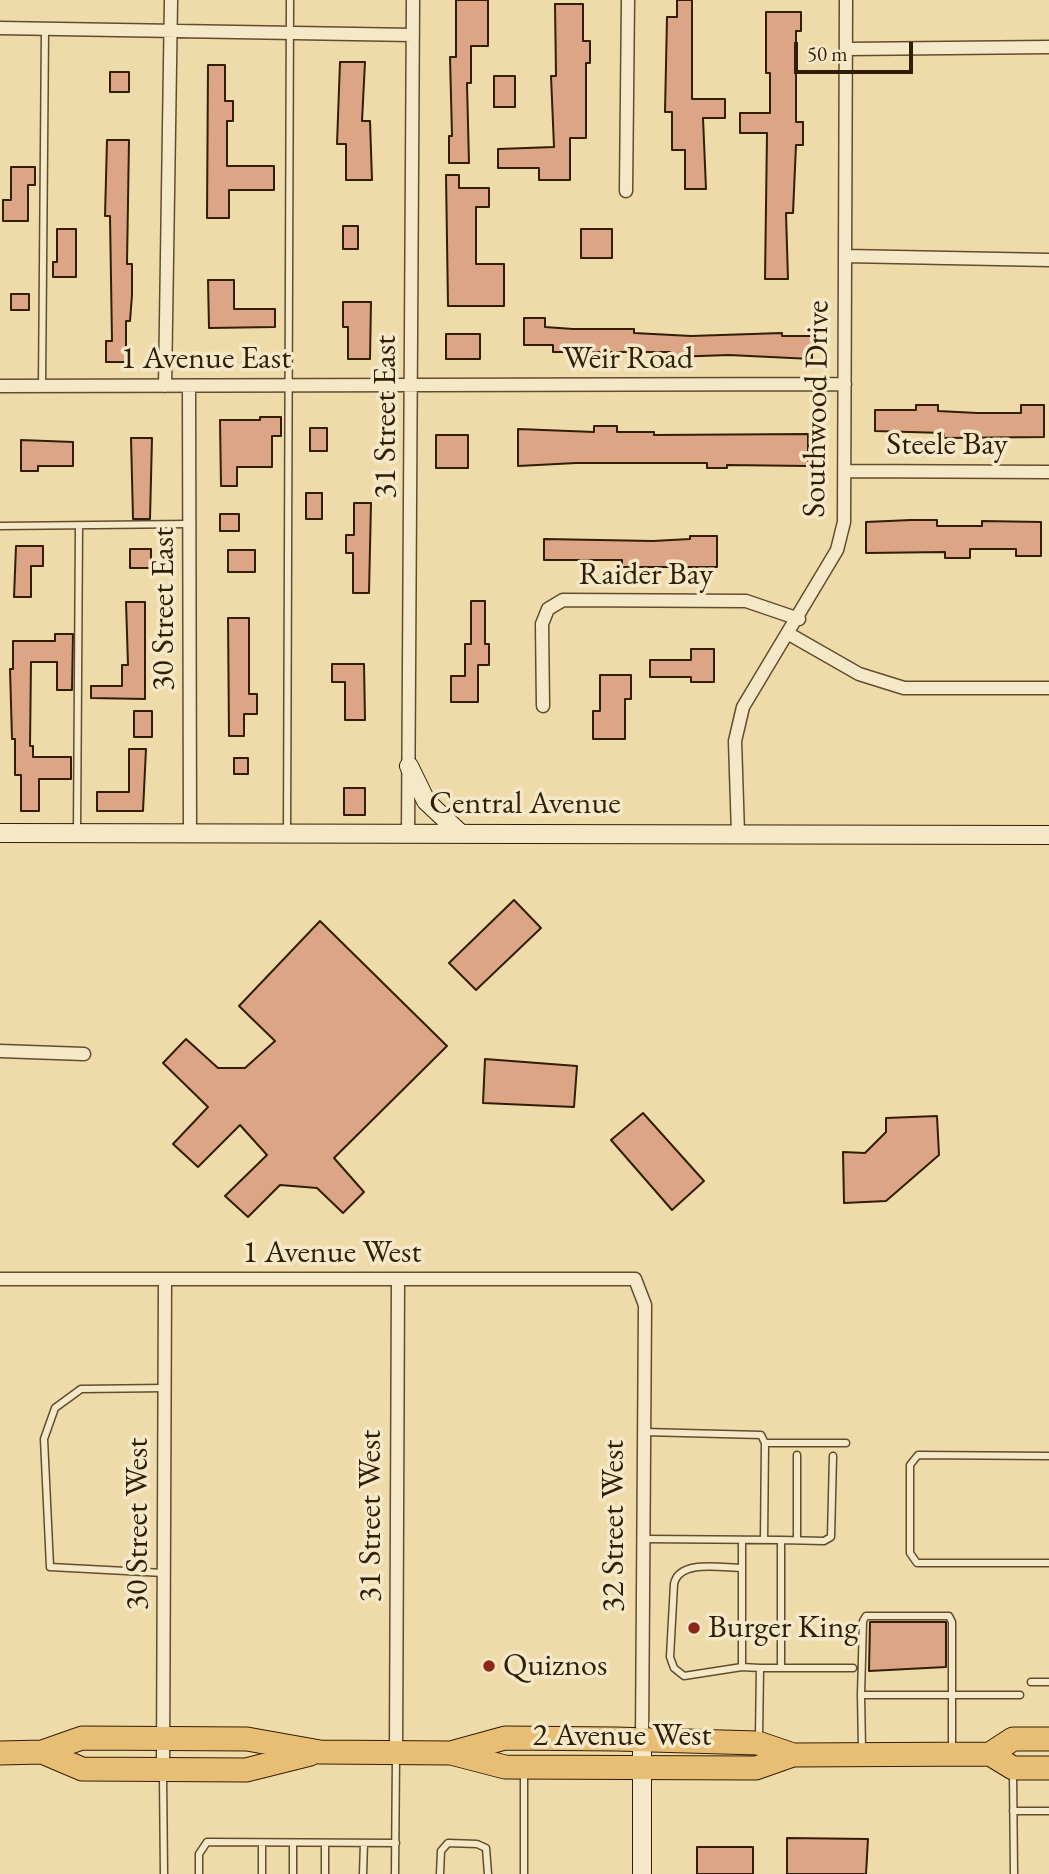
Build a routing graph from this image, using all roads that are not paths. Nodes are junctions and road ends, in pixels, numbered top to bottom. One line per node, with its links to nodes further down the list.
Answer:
1 (171, 0): 8 (street)
2 (290, 0): 9 (lane)
3 (413, 0): 10 (street, 31 Street East)
4 (628, 0): 13 (street)
5 (846, 0): 12 (street, Southwood Drive)
6 (0, 28): 7 (street)
7 (45, 29): 8 (street); 17 (lane)
8 (171, 30): 9 (street); 20 (street)
9 (290, 33): 10 (street); 18 (lane)
10 (413, 34): 22 (street, 31 Street East)
11 (1049, 47): 12 (street)
12 (846, 49): 14 (street, Southwood Drive)
13 (626, 191)
14 (846, 257): 15 (street); 16 (street, Southwood Drive)
15 (1049, 260)
16 (845, 384): 22 (street, Weir Road); 23 (street, Southwood Drive)
17 (42, 385): 19 (street, 1 Avenue East); 20 (street, 1 Avenue East)
18 (289, 385): 21 (street, 1 Avenue East); 22 (street, 1 Avenue East); 36 (lane)
19 (0, 386)
20 (165, 386): 21 (street, 1 Avenue East)
21 (189, 386): 25 (street, 30 Street East)
22 (412, 386): 32 (street, 31 Street East)
23 (845, 471): 24 (street, Steele Bay); 28 (street, Southwood Drive)
24 (1049, 472)
25 (191, 524): 27 (lane); 35 (street, 30 Street East)
26 (0, 526): 27 (lane)
27 (79, 527): 34 (lane)
28 (799, 619): 29 (street, Southwood Drive); 31 (street, Raider Bay)
29 (789, 634): 30 (street); 39 (street, Southwood Drive)
30 (1049, 688)
31 (543, 706)
32 (409, 766): 37 (street, 31 Street East); 38 (street)
33 (0, 833): 34 (street, Central Avenue)
34 (76, 833): 35 (street, Central Avenue)
35 (190, 833): 36 (street, Central Avenue)
36 (287, 833): 37 (street, Central Avenue)
37 (408, 834): 38 (street, Central Avenue)
38 (461, 834): 39 (street, Central Avenue)
39 (738, 834): 40 (street, Central Avenue)
40 (1049, 835)
41 (0, 1051): 42 (street)
42 (85, 1054)
43 (0, 1279): 44 (street, 1 Avenue West)
44 (165, 1279): 45 (street, 1 Avenue West); 47 (street, 30 Street West)
45 (398, 1279): 46 (street, 1 Avenue West); 77 (street, 31 Street West)
46 (645, 1305): 48 (street, 32 Street West)
47 (165, 1388): 61 (street, 30 Street West); 61 (lane)
48 (644, 1432): 49 (lane); 54 (street, 32 Street West)
49 (765, 1443): 50 (lane); 56 (lane)
50 (846, 1443)
51 (797, 1455): 58 (lane)
52 (1049, 1456): 59 (lane)
53 (833, 1457): 58 (lane)
54 (643, 1539): 55 (lane); 72 (street, 32 Street West)
55 (742, 1540): 56 (lane); 60 (lane)
56 (764, 1540): 57 (lane)
57 (781, 1540): 58 (lane); 64 (lane)
58 (797, 1540)
59 (1049, 1563)
60 (742, 1568): 62 (lane); 62 (lane)
61 (164, 1573): 71 (street, 30 Street West)
62 (741, 1667): 63 (lane)
63 (760, 1668): 64 (lane); 74 (lane)
64 (781, 1668): 65 (lane)
65 (853, 1668)
66 (1031, 1682): 67 (lane)
67 (1049, 1682)
68 (862, 1695): 69 (lane); 69 (lane); 83 (lane)
69 (952, 1695): 70 (lane); 80 (lane)
70 (1020, 1695)
71 (163, 1738): 75 (highway, 2 Avenue West); 76 (highway, 2 Avenue West); 88 (street, 30 Street West)
72 (642, 1739): 74 (highway, 2 Avenue West); 79 (highway, 2 Avenue West); 85 (street, 32 Street West)
73 (1049, 1739): 81 (highway, 2 Avenue West)
74 (758, 1743): 82 (highway, 2 Avenue West)
75 (42, 1752): 78 (highway, 2 Avenue West); 88 (highway, 2 Avenue West)
76 (320, 1752): 77 (highway, 2 Avenue West); 88 (highway, 2 Avenue West)
77 (396, 1752): 79 (highway, 2 Avenue West); 95 (lane)
78 (0, 1753)
79 (451, 1753): 84 (highway, 2 Avenue West)
80 (952, 1754): 81 (highway, 2 Avenue West); 83 (highway, 2 Avenue West)
81 (990, 1754): 86 (highway)
82 (793, 1755): 83 (highway, 2 Avenue West); 85 (highway, 2 Avenue West)
83 (862, 1755)
84 (524, 1768): 85 (highway, 2 Avenue West); 105 (lane)
85 (641, 1768): 106 (street, 32 Street West)
86 (1013, 1768): 87 (highway); 89 (lane)
87 (1049, 1768)
88 (163, 1769): 96 (lane)
89 (1013, 1811): 90 (lane); 107 (lane)
90 (1049, 1811)
91 (262, 1843): 92 (lane); 97 (lane); 98 (lane)
92 (293, 1843): 93 (lane); 99 (lane)
93 (325, 1843): 94 (lane); 100 (lane)
94 (364, 1843): 95 (lane); 101 (lane)
95 (396, 1843): 102 (lane)
96 (164, 1874)
97 (199, 1874)
98 (262, 1874)
99 (293, 1874)
100 (325, 1874)
101 (363, 1874)
102 (395, 1874)
103 (440, 1874): 104 (lane)
104 (488, 1874)
105 (524, 1874)
106 (642, 1874)
107 (1014, 1874)

